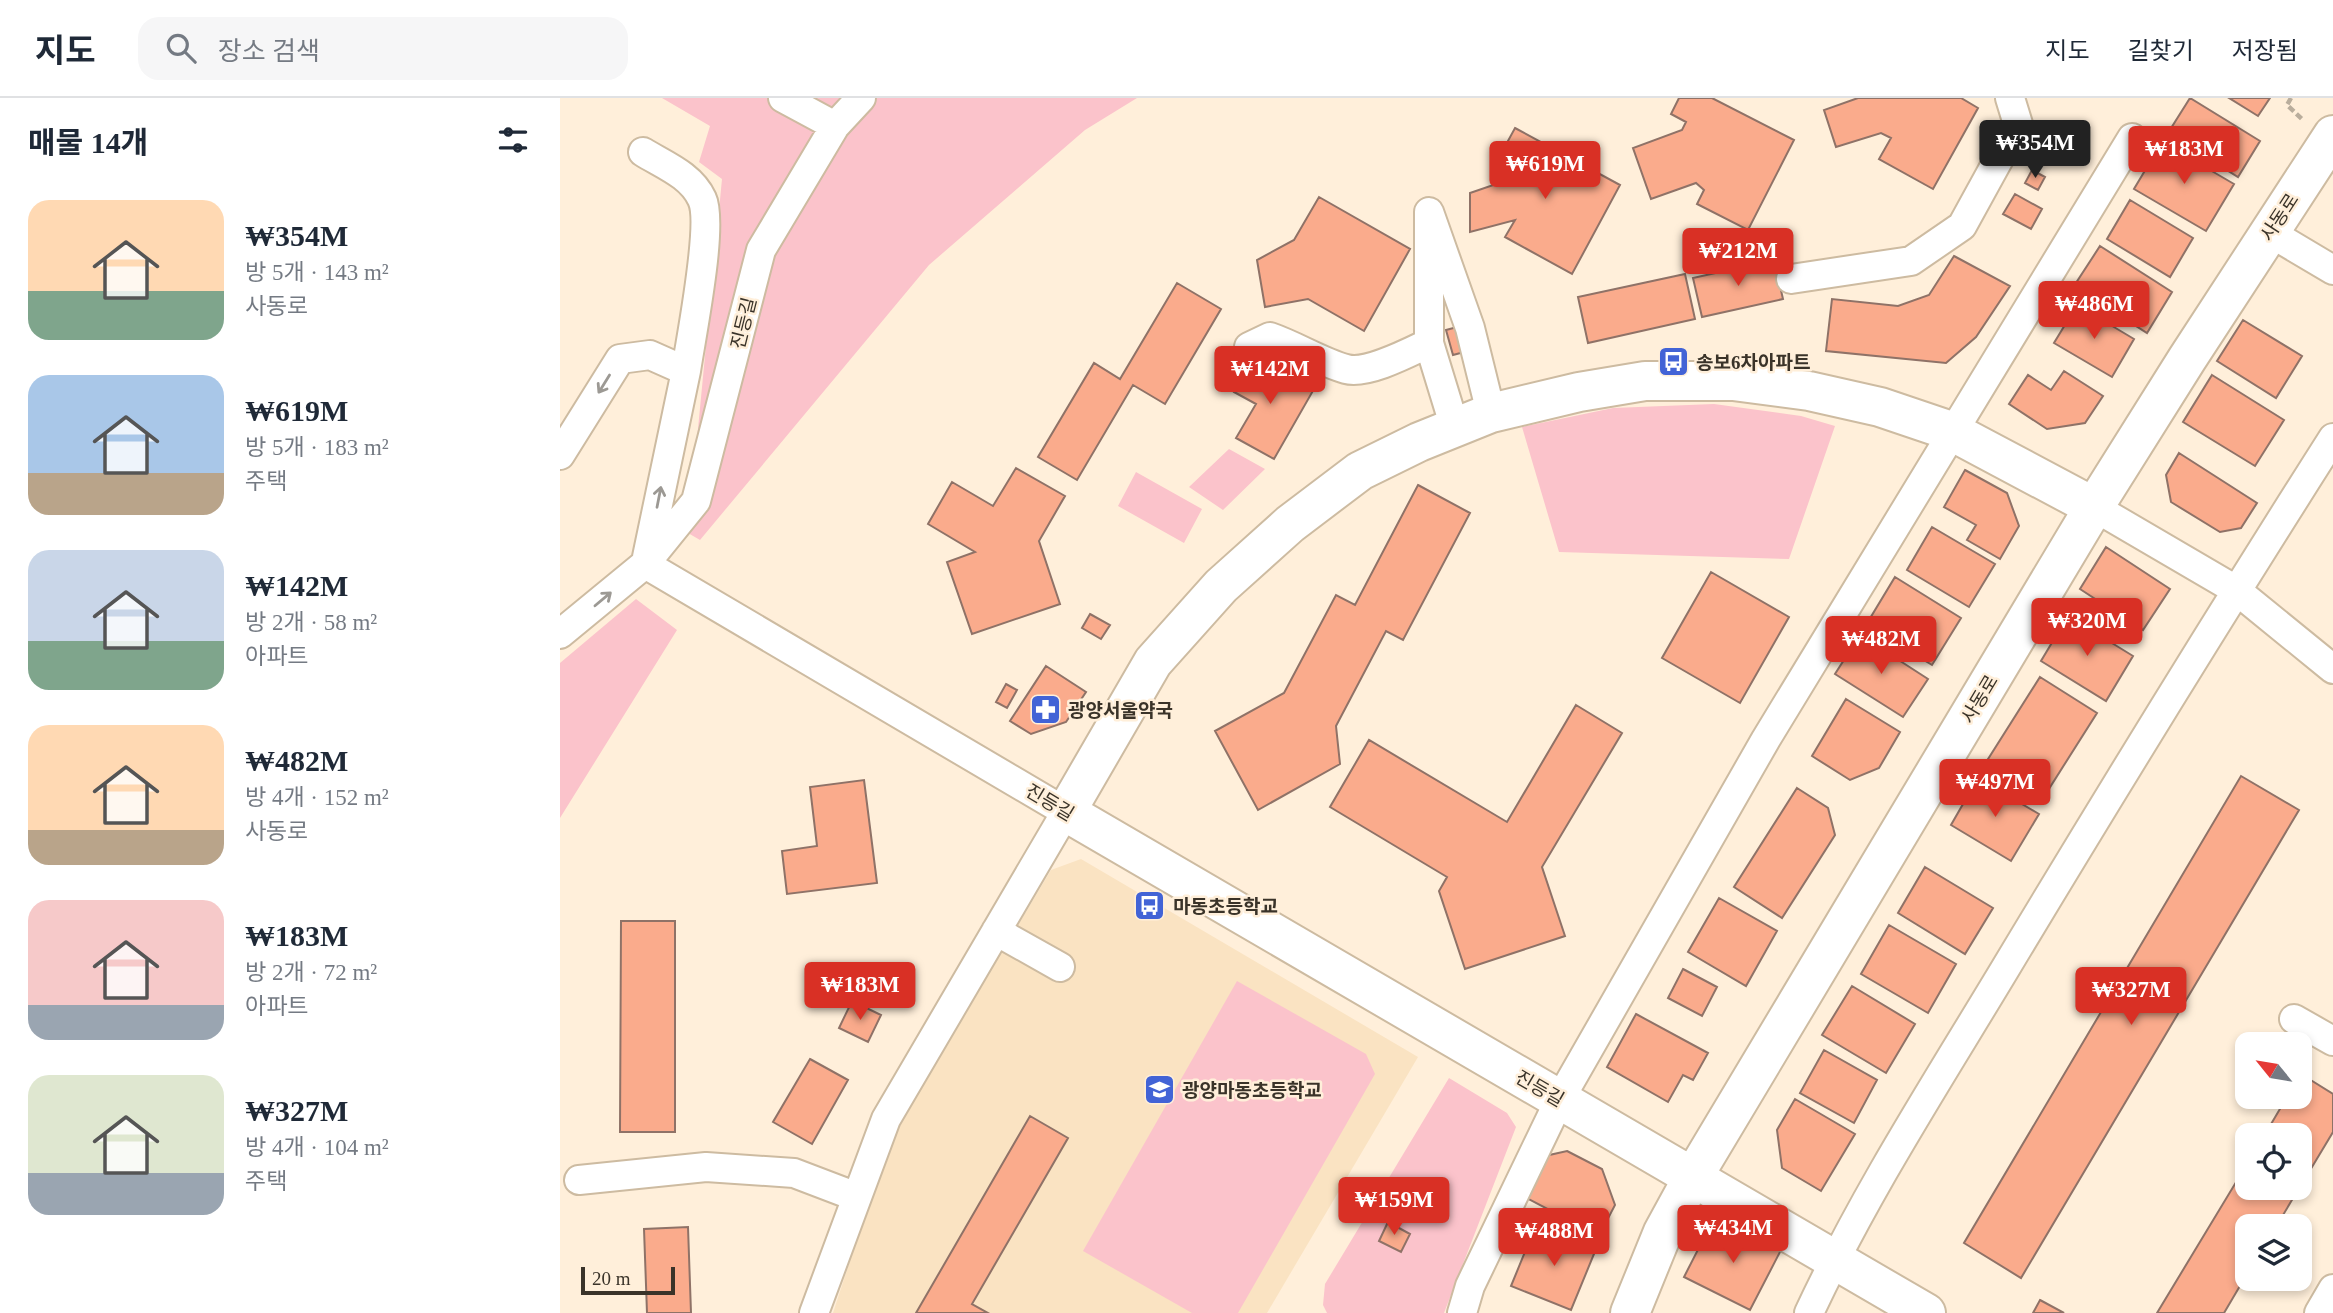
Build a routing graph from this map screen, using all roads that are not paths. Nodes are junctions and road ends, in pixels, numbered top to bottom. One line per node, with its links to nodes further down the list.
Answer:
1 (783, 98): 4 (street)
2 (861, 98): 4 (street, 진등길)
3 (2010, 98): 10 (street)
4 (835, 126): 20 (street, 진등길)
5 (2333, 135): 8 (street, 사동로)
6 (2132, 138): 16 (street)
7 (643, 152): 13 (street)
8 (2269, 232): 9 (street); 19 (street, 사동로)
9 (2333, 270)
10 (1791, 279)
11 (1429, 344): 12 (street); 14 (street); 15 (street)
12 (1249, 347)
13 (686, 371): 18 (street, one-way to 18); 20 (street, one-way to 13)
14 (1491, 413): 15 (street); 16 (street)
15 (1455, 428): 24 (street)
16 (1951, 431): 19 (street); 29 (street)
17 (2333, 438): 21 (street)
18 (560, 456)
19 (2094, 507): 21 (street); 30 (street, 사동로)
20 (645, 564): 22 (street, one-way to 20); 24 (street, 진등길)
21 (2236, 590): 23 (street); 33 (street)
22 (560, 634)
23 (2333, 669)
24 (1066, 812): 25 (street); 29 (street, 진등길)
25 (996, 931): 26 (street); 32 (street)
26 (1060, 967)
27 (2294, 1019): 28 (street)
28 (2333, 1041)
29 (1560, 1099): 30 (street, 진등길); 36 (street)
30 (1693, 1177): 33 (street, 진등길); 37 (street, 사동로)
31 (579, 1180): 32 (street)
32 (857, 1196): 35 (street)
33 (1834, 1259): 38 (street); 39 (street, 진등길)
34 (2333, 1289): 40 (street)
35 (814, 1313)
36 (1462, 1313)
37 (1630, 1313)
38 (1809, 1313)
39 (1926, 1313)
40 (2319, 1313)

